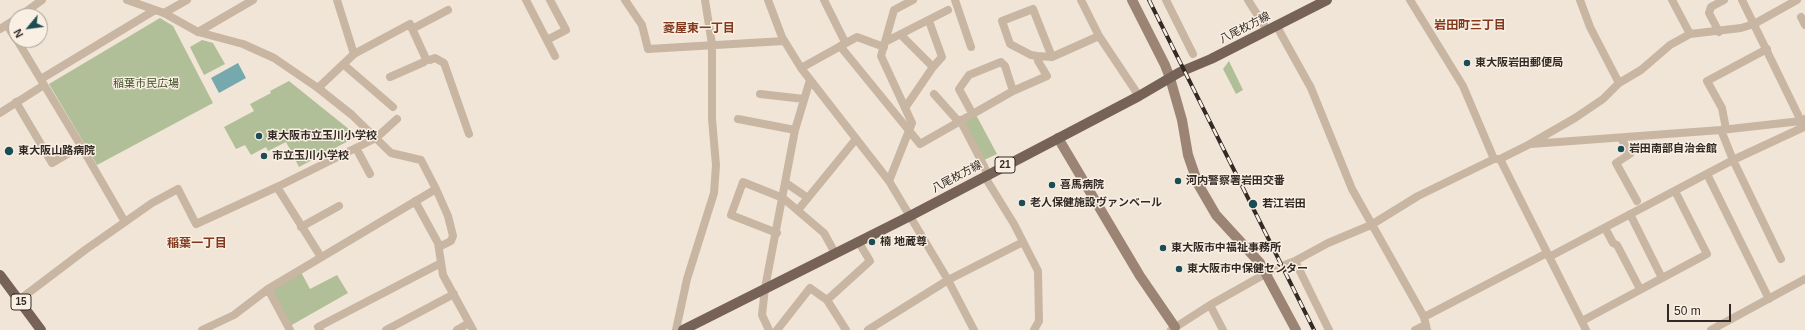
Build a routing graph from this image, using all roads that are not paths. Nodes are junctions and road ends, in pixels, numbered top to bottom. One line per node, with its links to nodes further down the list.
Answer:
1 (42, 0): 26 (street)
2 (127, 0): 27 (street)
3 (187, 0): 30 (street)
4 (253, 0): 25 (street)
5 (337, 0): 52 (street)
6 (526, 0): 44 (street)
7 (550, 0): 44 (street)
8 (625, 0): 46 (street)
9 (705, 0): 46 (street)
10 (824, 0): 47 (street)
11 (913, 0): 48 (street)
12 (955, 0): 49 (street)
13 (1081, 0): 43 (street)
14 (1132, 0): 62 (street)
15 (1166, 0): 53 (street)
16 (1248, 0): 36 (street)
17 (1327, 0): 36 (main road, 八尾枚方線 / 21)
18 (1410, 0): 92 (street)
19 (1580, 0): 65 (street)
20 (1672, 0): 41 (street)
21 (1724, 0): 40 (street)
22 (1742, 0): 33 (street)
23 (1797, 0): 33 (street)
24 (770, 1): 45 (street)
25 (239, 3): 39 (street)
26 (31, 8)
27 (155, 10): 30 (street); 64 (street)
28 (448, 10): 37 (street)
29 (948, 10): 32 (street)
30 (164, 13): 39 (street)
31 (1801, 17): 35 (street)
32 (929, 21): 42 (street); 59 (street)
33 (1754, 24): 40 (street); 51 (street)
34 (7, 25): 38 (street)
35 (1805, 25)
36 (1272, 27): 62 (main road, 八尾枚方線 / 21); 111 (street)
37 (412, 29): 52 (street); 57 (street)
38 (0, 30)
39 (198, 32): 66 (street)
40 (1719, 32): 41 (street)
41 (1690, 34): 65 (street)
42 (901, 35): 48 (street); 59 (street)
43 (1099, 36): 56 (street); 70 (street)
44 (547, 40): 54 (street)
45 (784, 41): 46 (street); 60 (street)
46 (712, 44): 147 (street)
47 (843, 44): 48 (street); 60 (street); 83 (street)
48 (884, 45): 74 (street)
49 (971, 47)
50 (22, 48): 64 (street)
51 (1766, 49): 80 (street); 81 (street)
52 (354, 54): 58 (street)
53 (1193, 54)
54 (555, 56)
55 (1037, 56): 56 (street); 56 (street); 67 (street)
56 (1052, 57)
57 (426, 59): 61 (street); 84 (street)
58 (343, 64): 66 (street); 73 (street)
59 (933, 67): 74 (street)
60 (801, 68): 63 (street)
61 (390, 77)
62 (1170, 78): 70 (main road, 八尾枚方線 / 21); 124 (street)
63 (810, 80): 71 (street); 88 (street)
64 (43, 82): 72 (street); 90 (street)
65 (1619, 83): 89 (street)
66 (318, 88): 85 (street)
67 (1013, 91): 76 (street); 76 (street)
68 (760, 94): 71 (street)
69 (934, 94): 79 (street)
70 (1139, 96): 86 (main road, 八尾枚方線 / 21)
71 (804, 98): 82 (street)
72 (16, 102): 75 (street); 90 (street)
73 (393, 107)
74 (905, 108): 83 (street)
75 (0, 113)
76 (972, 114): 79 (street)
77 (397, 119): 85 (street)
78 (738, 119): 82 (street)
79 (959, 121): 83 (street); 96 (street)
80 (1804, 124): 81 (street); 93 (street)
81 (1724, 129): 87 (street); 93 (street)
82 (795, 130): 98 (street)
83 (909, 133): 97 (street)
84 (469, 134)
85 (376, 138): 91 (street); 100 (street)
86 (1058, 138): 96 (main road, 八尾枚方線 / 21); 140 (street)
87 (1621, 138): 89 (street); 105 (street)
88 (856, 139): 97 (street); 103 (street)
89 (1528, 145): 92 (street)
90 (81, 146): 110 (street)
91 (356, 148): 94 (street); 99 (street)
92 (1497, 159): 111 (street); 119 (street)
93 (1733, 160): 95 (street); 121 (street)
94 (370, 174)
95 (1707, 174): 101 (street); 133 (street)
96 (986, 175): 109 (main road, 八尾枚方線 / 21); 116 (street)
97 (890, 181): 109 (street)
98 (786, 183): 102 (street); 103 (street)
99 (277, 188): 110 (street); 112 (street)
100 (436, 189): 104 (street); 117 (street)
101 (1675, 191): 108 (street); 126 (street)
102 (783, 198): 107 (street); 114 (street); 114 (street)
103 (808, 198): 107 (street)
104 (414, 201): 117 (street); 120 (street)
105 (1637, 201)
106 (339, 206): 112 (street)
107 (798, 210): 118 (street)
108 (1630, 214): 113 (street); 126 (street)
109 (910, 216): 115 (main road, 八尾枚方線 / 21); 128 (street)
110 (125, 222): 134 (street)
111 (1371, 225): 122 (street); 138 (street)
112 (302, 227): 120 (street)
113 (1605, 228): 119 (street); 131 (street)
114 (777, 233): 129 (street)
115 (858, 241): 118 (main road, 八尾枚方線 / 21); 135 (street)
116 (1023, 242): 128 (street); 154 (street)
117 (439, 247): 123 (street)
118 (835, 253): 129 (main road, 八尾枚方線 / 21)
119 (1548, 255): 137 (street); 138 (street)
120 (320, 257): 130 (street)
121 (1781, 259)
122 (1295, 261): 124 (street); 157 (street)
123 (442, 263): 132 (street); 144 (street)
124 (1267, 273): 136 (street); 156 (street)
125 (0, 275): 134 (main road, 15)
126 (1662, 278): 131 (street)
127 (1805, 279): 133 (street)
128 (948, 280): 152 (street); 153 (street)
129 (765, 288): 148 (main road, 八尾枚方線 / 21); 149 (street)
130 (268, 289): 142 (street); 143 (street)
131 (1640, 289): 137 (street)
132 (454, 294): 139 (street); 145 (street)
133 (1769, 299): 160 (street)
134 (19, 300): 141 (main road, 15)
135 (827, 300): 150 (street); 151 (street)
136 (1210, 305): 140 (street); 155 (street)
137 (1582, 321): 159 (street)
138 (1425, 324): 158 (street)
139 (471, 327): 146 (street)
140 (1173, 329)
141 (41, 330)
142 (202, 330)
143 (290, 330)
144 (320, 330)
145 (386, 330)
146 (457, 330)
147 (676, 330)
148 (683, 330)
149 (770, 330)
150 (776, 330)
151 (846, 330)
152 (868, 330)
153 (974, 330)
154 (1034, 330)
155 (1222, 330)
156 (1296, 330)
157 (1329, 330)
158 (1416, 330)
159 (1586, 330)
160 (1711, 330)

